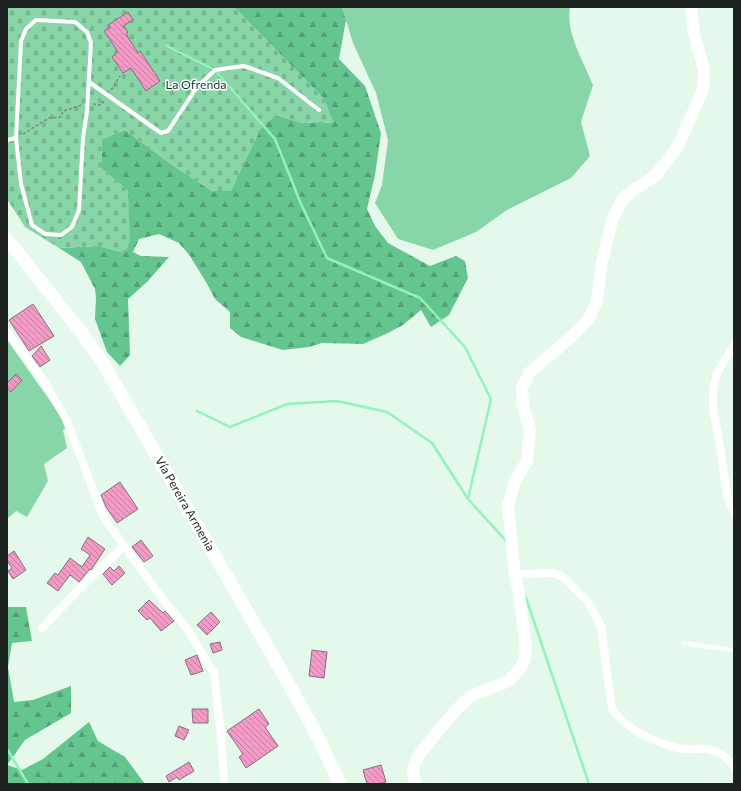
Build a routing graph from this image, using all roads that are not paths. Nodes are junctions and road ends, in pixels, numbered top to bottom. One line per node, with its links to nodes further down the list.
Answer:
1 (692, 7): 11 (street)
2 (89, 82): 3 (lane); 4 (lane); 4 (lane)
3 (319, 110)
4 (16, 138): 5 (lane)
5 (7, 140)
6 (7, 239): 18 (main road, Vía Pereira Armenia)
7 (7, 333): 10 (street)
8 (734, 345): 9 (street)
9 (734, 512)
10 (124, 546): 12 (street); 17 (street)
11 (515, 576): 15 (street); 19 (street)
12 (42, 628)
13 (683, 643): 14 (lane)
14 (734, 650)
15 (731, 756): 16 (street)
16 (734, 767)
17 (224, 784)
18 (340, 784)
19 (416, 784)

